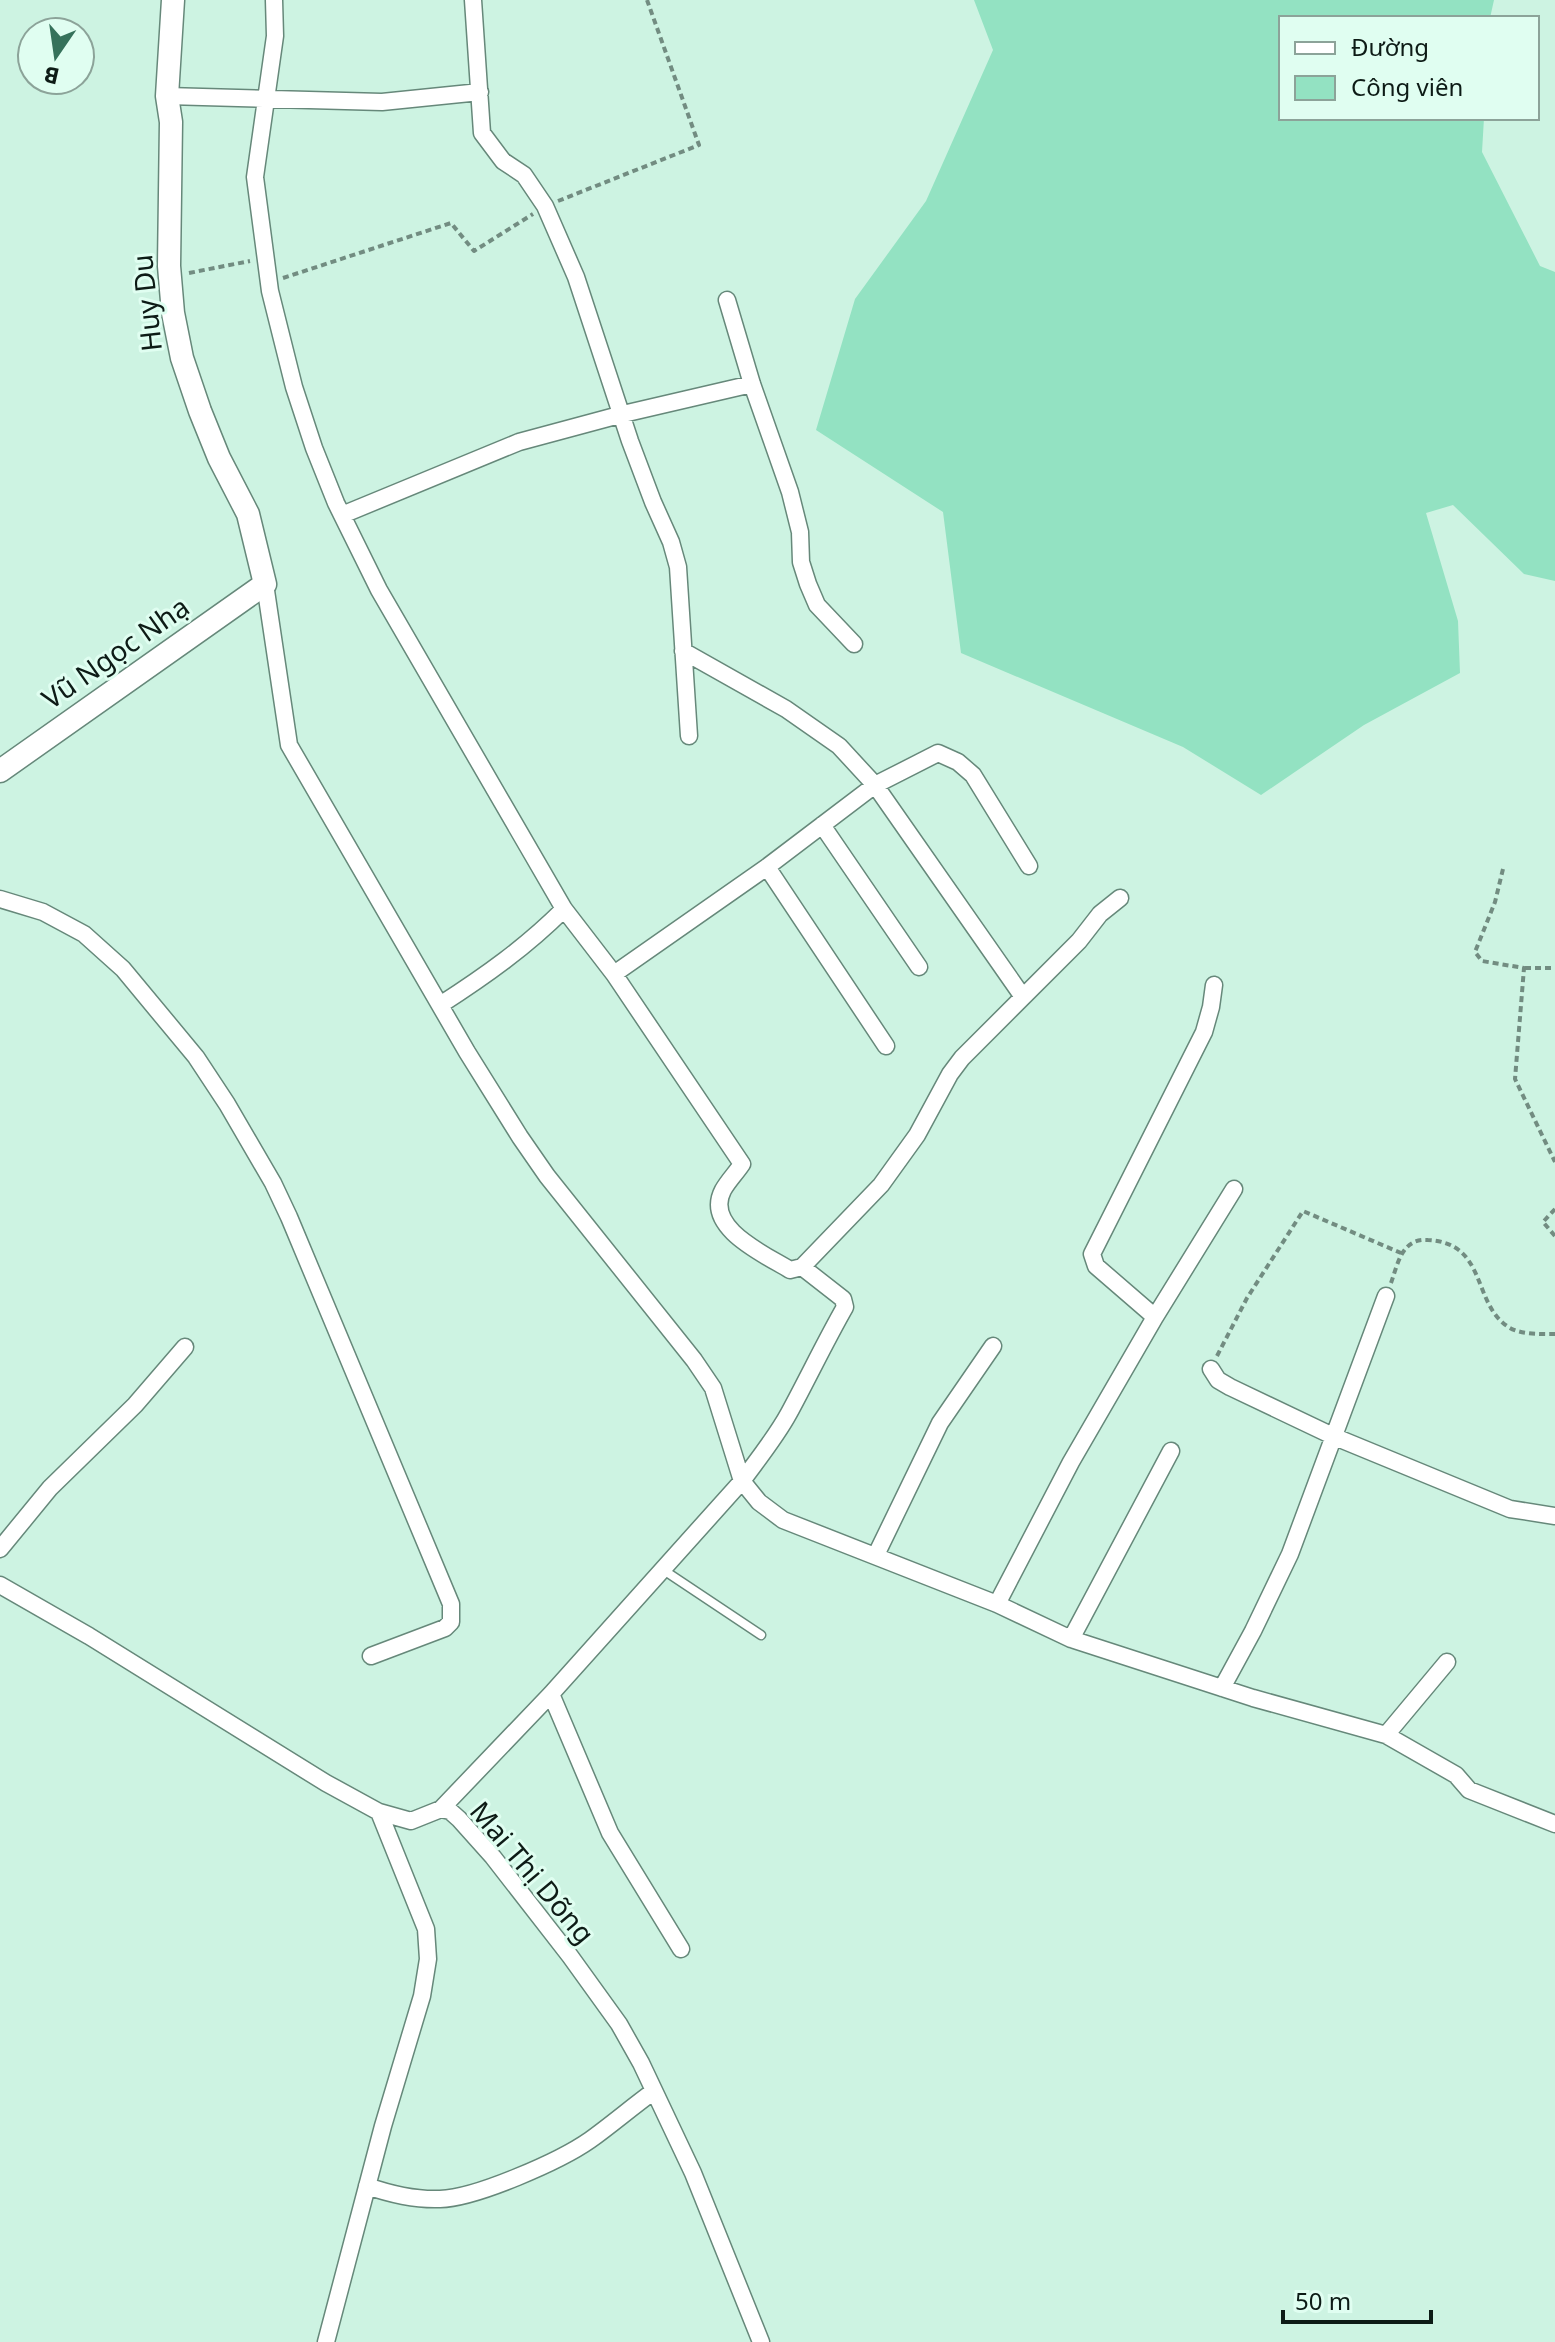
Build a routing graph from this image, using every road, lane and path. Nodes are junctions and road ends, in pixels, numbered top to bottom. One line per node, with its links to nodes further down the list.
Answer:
1 (173, 0): 6 (street, Huy Du)
2 (274, 0): 7 (street)
3 (473, 0): 5 (street)
4 (647, 0): 8 (path)
5 (480, 92): 7 (street); 8 (street)
6 (167, 96): 7 (street); 10 (street, Huy Du)
7 (264, 99): 9 (street)
8 (545, 206): 11 (path); 14 (street)
9 (265, 258): 10 (path); 11 (street)
10 (170, 277): 16 (street, Huy Du)
11 (269, 283): 15 (street)
12 (727, 300): 13 (street)
13 (752, 384): 14 (street); 17 (street)
14 (623, 414): 15 (street); 18 (street)
15 (342, 515): 28 (street)
16 (265, 584): 20 (street, Vũ Ngọc Nhạ); 35 (street)
17 (854, 644)
18 (683, 651): 19 (street); 21 (street)
19 (689, 736)
20 (0, 771)
21 (875, 785): 22 (street); 23 (street); 34 (street)
22 (822, 825): 24 (street); 29 (street)
23 (1029, 866)
24 (767, 867): 32 (street); 36 (street)
25 (1503, 869): 30 (path)
26 (1120, 898): 34 (street)
27 (0, 899): 60 (street)
28 (564, 909): 32 (street); 35 (street)
29 (919, 967)
30 (1524, 968): 31 (path); 37 (path)
31 (1555, 968)
32 (614, 974): 42 (street)
33 (1214, 985): 44 (street)
34 (1023, 997): 42 (street)
35 (440, 1005): 51 (street)
36 (886, 1046)
37 (1555, 1162)
38 (1234, 1189): 44 (street)
39 (1555, 1209): 40 (path)
40 (1555, 1236)
41 (1401, 1253): 43 (path); 45 (path); 48 (path)
42 (802, 1267): 51 (street)
43 (1386, 1296): 49 (street)
44 (1155, 1317): 57 (street)
45 (1555, 1334)
46 (993, 1346): 54 (street)
47 (185, 1347): 53 (street)
48 (1211, 1369): 49 (street)
49 (1335, 1437): 52 (street); 62 (street)
50 (1171, 1451): 59 (street)
51 (742, 1481): 54 (street); 55 (street)
52 (1555, 1516)
53 (0, 1549)
54 (876, 1555): 57 (street)
55 (662, 1569): 58 (lane); 63 (street)
56 (0, 1585): 66 (street, Mai Thị Dõng)
57 (997, 1604): 59 (street)
58 (761, 1635)
59 (1071, 1639): 62 (street)
60 (371, 1656)
61 (1447, 1662): 64 (street)
62 (1222, 1688): 64 (street)
63 (551, 1694): 65 (street); 68 (street)
64 (1386, 1735): 67 (street)
65 (441, 1809): 66 (street, Mai Thị Dõng); 69 (street, Mai Thị Dõng)
66 (379, 1812): 70 (street)
67 (1555, 1824)
68 (681, 1949)
69 (654, 2091): 70 (street); 71 (street, Mai Thị Dõng)
70 (367, 2186): 72 (street)
71 (758, 2340)
72 (326, 2342)

